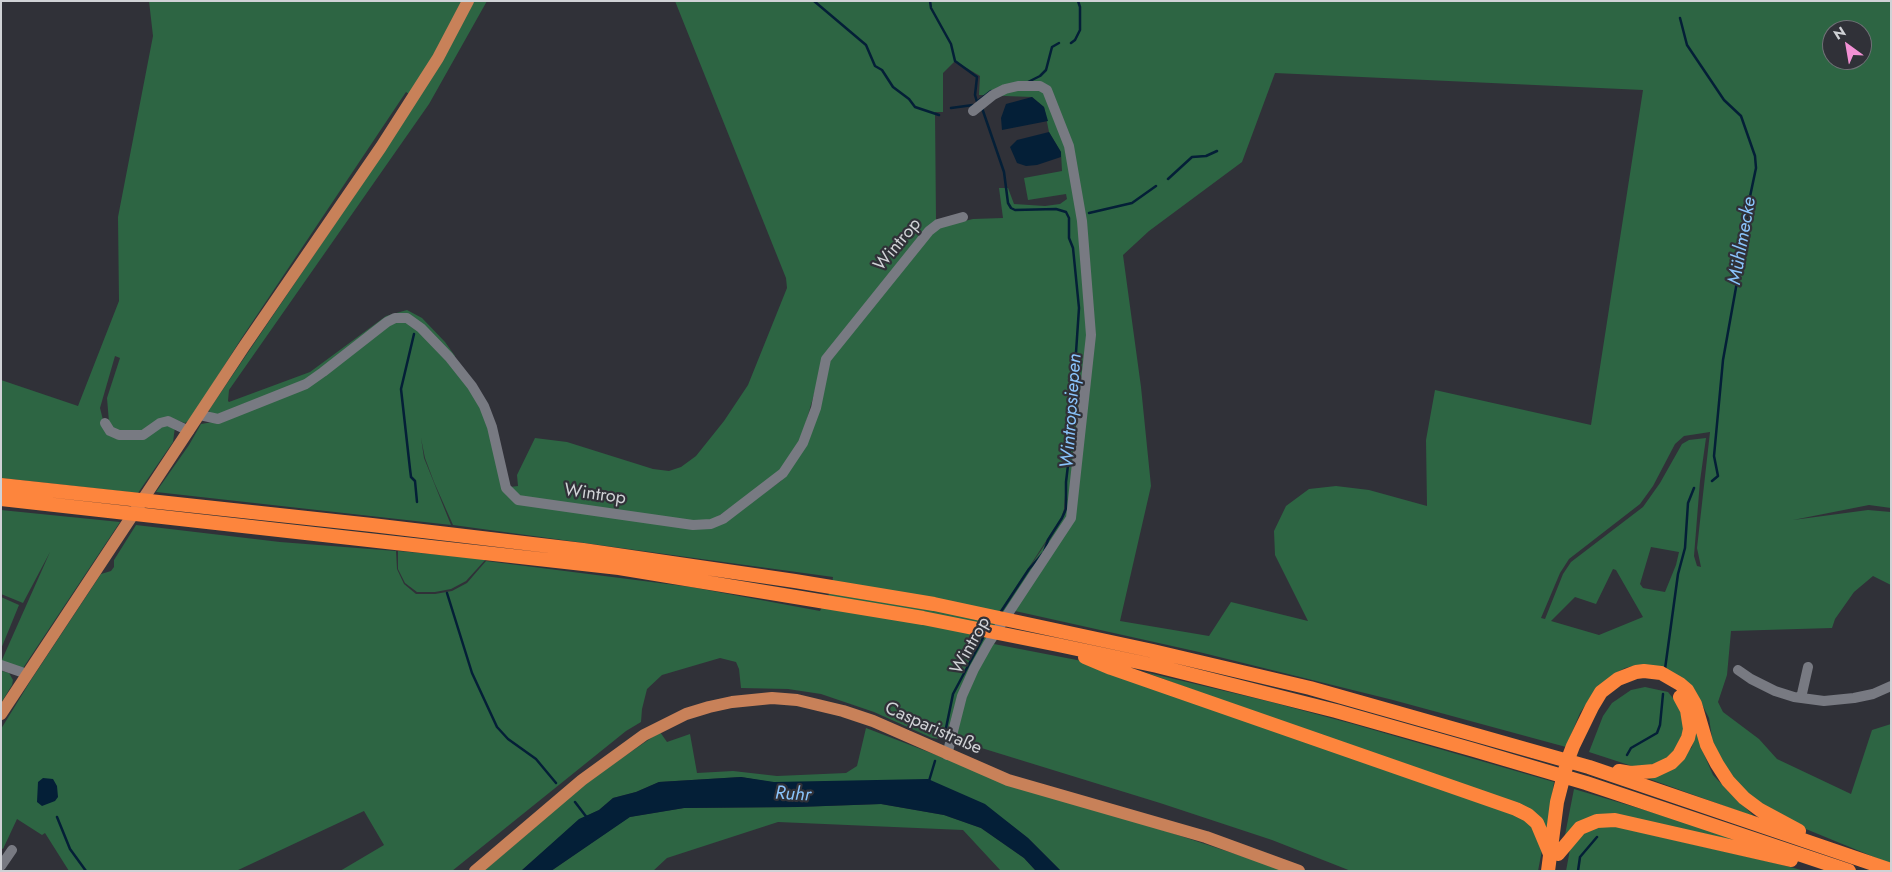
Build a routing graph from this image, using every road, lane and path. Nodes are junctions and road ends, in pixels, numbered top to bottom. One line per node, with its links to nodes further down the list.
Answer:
1 (468, 1): 4 (main road)
2 (973, 111): 17 (street, Wintrop)
3 (962, 217): 4 (street, Wintrop)
4 (200, 415): 6 (main road)
5 (105, 423): 6 (street)
6 (189, 430): 13 (main road)
7 (1, 486): 9 (highway)
8 (1, 500): 9 (highway)
9 (1060, 638): 18 (highway); 21 (highway); 29 (highway)
10 (1, 665): 13 (street)
11 (1808, 667): 15 (street)
12 (1738, 670): 15 (street)
13 (26, 674): 16 (main road)
14 (1891, 686): 15 (street)
15 (1801, 698)
16 (1, 714)
17 (947, 755): 24 (main road, Casparistraße); 25 (main road, Casparistraße)
18 (1589, 767): 20 (highway); 21 (highway)
19 (12, 850): 22 (street)
20 (1837, 851): 21 (highway); 23 (highway)
21 (1554, 854): 26 (highway); 27 (highway); 28 (highway)
22 (1, 866)
23 (1891, 870)
24 (475, 871)
25 (1299, 871)
26 (1548, 871)
27 (1555, 871)
28 (1838, 871)
29 (1849, 871)

